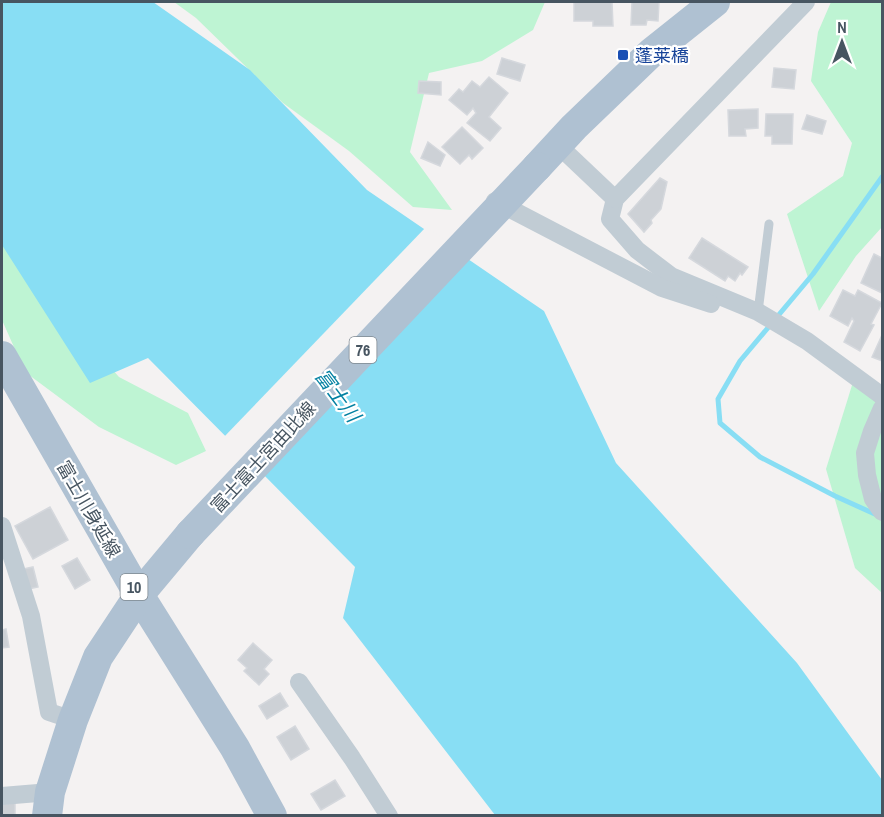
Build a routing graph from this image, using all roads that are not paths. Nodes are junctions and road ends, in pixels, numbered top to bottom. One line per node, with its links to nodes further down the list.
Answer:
1 (715, 2): 3 (main road, 富士富士宮由比線 / 76)
2 (806, 2): 5 (street)
3 (558, 145): 5 (street); 14 (main road, 富士富士宮由比線 / 76, bridge)
4 (488, 198): 7 (street)
5 (615, 199): 7 (street)
6 (769, 224): 8 (lane)
7 (728, 300): 8 (street)
8 (758, 312): 10 (street)
9 (2, 356): 14 (main road, 富士川身延線 / 10)
10 (882, 396)
11 (882, 408): 12 (street)
12 (878, 505)
13 (2, 529): 16 (street)
14 (139, 596): 16 (main road, 富士富士宮由比線 / 76); 19 (main road, 富士川身延線 / 10)
15 (299, 682): 20 (street)
16 (73, 720): 18 (main road, 富士富士宮由比線 / 76)
17 (2, 796): 18 (street)
18 (48, 804)
19 (272, 816)
20 (389, 816)

